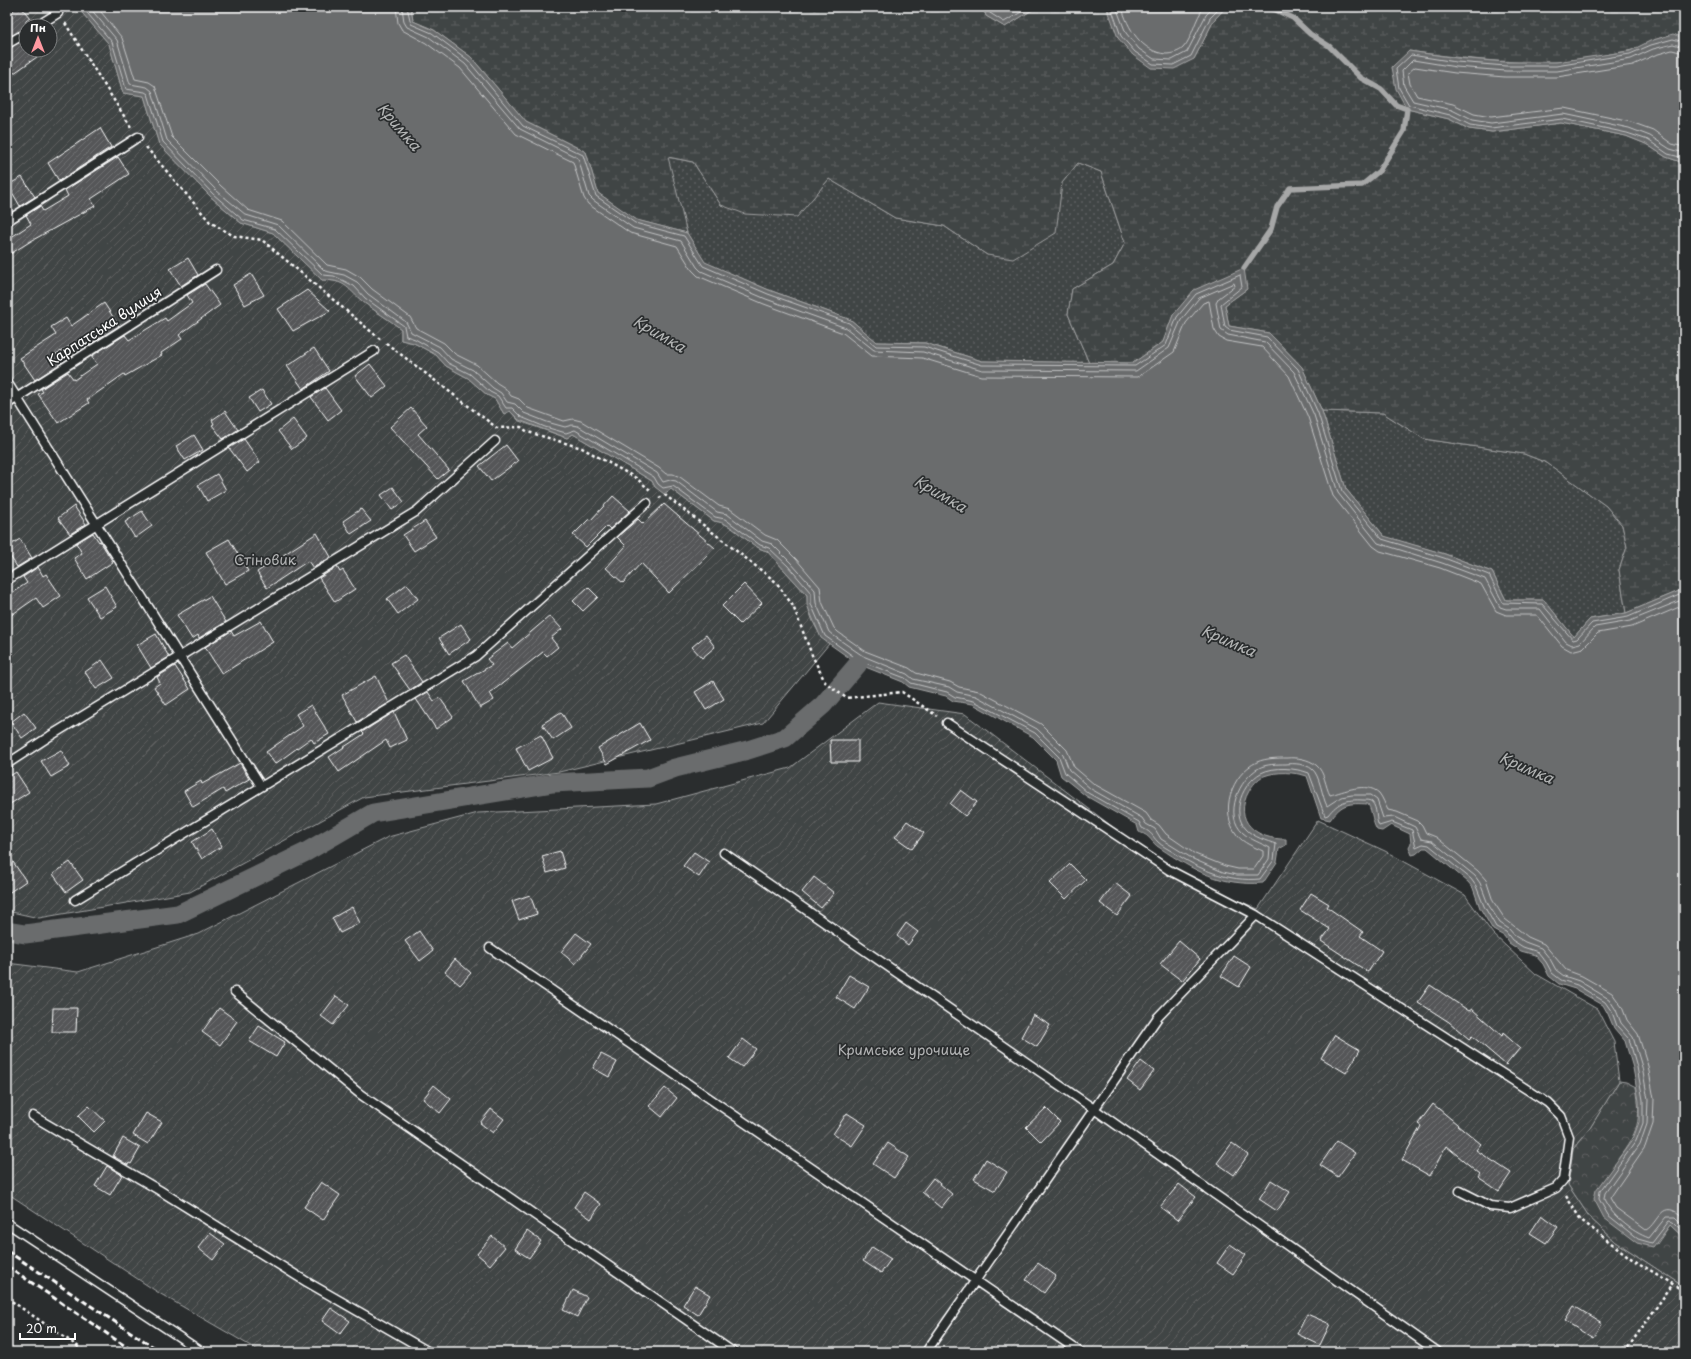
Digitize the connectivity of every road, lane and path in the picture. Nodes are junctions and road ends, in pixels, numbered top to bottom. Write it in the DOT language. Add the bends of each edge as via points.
graph roads {
  1 [pos="58,13"];
  2 [pos="50,18"];
  3 [pos="18,38"];
  4 [pos="7,44"];
  5 [pos="138,137"];
  6 [pos="7,221"];
  7 [pos="216,270"];
  8 [pos="374,351"];
  9 [pos="7,382"];
  10 [pos="17,398"];
  11 [pos="7,404"];
  12 [pos="495,441"];
  13 [pos="660,498"];
  14 [pos="647,503"];
  15 [pos="96,524"];
  16 [pos="7,580"];
  17 [pos="181,656"];
  18 [pos="948,723"];
  19 [pos="7,764"];
  20 [pos="261,786"];
  21 [pos="724,852"];
  22 [pos="75,900"];
  23 [pos="1256,915"];
  24 [pos="490,948"];
  25 [pos="235,992"];
  26 [pos="1094,1109"];
  27 [pos="33,1116"];
  28 [pos="1563,1180"];
  29 [pos="1460,1191"];
  30 [pos="7,1223"];
  31 [pos="975,1280"];
  32 [pos="1672,1285"];
  33 [pos="1684,1291"];
  34 [pos="7,1298"];
  35 [pos="86,1352"];
  36 [pos="202,1352"];
  37 [pos="429,1352"];
  38 [pos="733,1352"];
  39 [pos="926,1352"];
  40 [pos="1080,1352"];
  41 [pos="1438,1352"];
  42 [pos="1619,1352"];
  1 -- 2 [label="lane"];
  1 -- 5 [label="path"];
  3 -- 4 [label="lane"];
  5 -- 6 [label="lane"];
  5 -- 13 [label="path" via="210,222 234,236 262,240 386,344 497,428 521,427 528,432 582,448 636,478"];
  7 -- 10 [label="lane, Карпатська вулиця"];
  8 -- 15 [label="lane"];
  9 -- 10 [label="lane"];
  10 -- 11 [label="lane, Карпатська вулиця"];
  10 -- 15 [label="lane"];
  12 -- 17 [label="lane" via="417,511"];
  13 -- 14 [label="path"];
  13 -- 18 [label="path" via="665,495 776,582 793,606 825,682 846,698 902,692"];
  14 -- 20 [label="lane" via="476,656"];
  15 -- 16 [label="lane"];
  15 -- 17 [label="lane"];
  17 -- 19 [label="lane"];
  17 -- 20 [label="lane"];
  18 -- 23 [label="lane" via="1169,870"];
  20 -- 22 [label="lane"];
  21 -- 26 [label="lane"];
  23 -- 26 [label="lane" via="1158,1017"];
  23 -- 28 [label="lane" via="1548,1102 1560,1116 1569,1137"];
  24 -- 31 [label="lane"];
  25 -- 38 [label="lane" via="360,1094"];
  26 -- 31 [label="lane"];
  26 -- 41 [label="lane"];
  27 -- 37 [label="lane" via="307,1282"];
  28 -- 29 [label="lane" via="1556,1188 1510,1208 1490,1206"];
  28 -- 32 [label="path" via="1563,1191 1581,1220 1632,1259"];
  30 -- 36 [label="lane"];
  31 -- 39 [label="lane"];
  31 -- 40 [label="lane"];
  32 -- 33 [label="path"];
  32 -- 42 [label="path" via="1627,1349 1621,1348"];
  34 -- 35 [label="path"];
}
